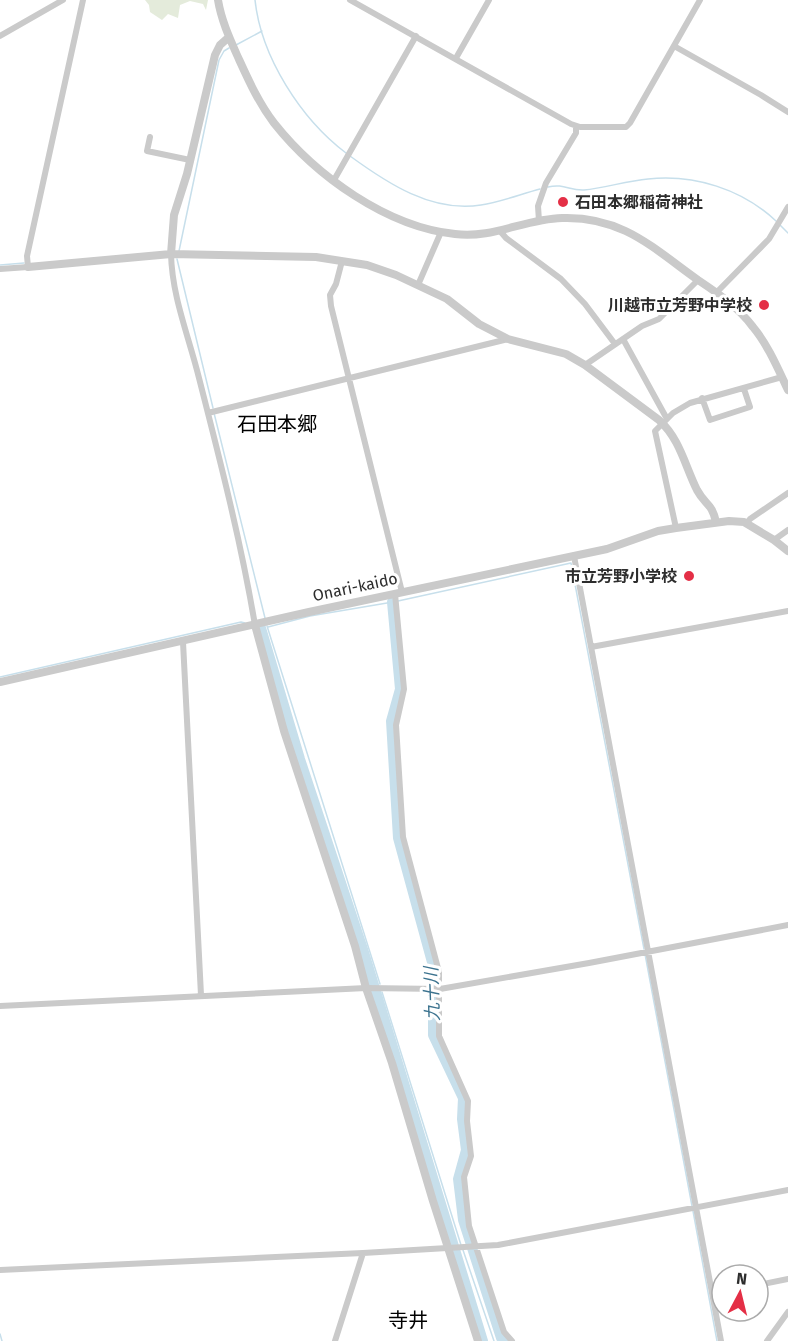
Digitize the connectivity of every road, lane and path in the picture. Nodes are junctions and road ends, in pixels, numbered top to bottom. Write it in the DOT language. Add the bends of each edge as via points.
graph roads {
  1 [pos="63,0"];
  2 [pos="83,0"];
  3 [pos="218,0"];
  4 [pos="350,0"];
  5 [pos="489,0"];
  6 [pos="700,0"];
  7 [pos="0,36"];
  8 [pos="416,36"];
  9 [pos="229,38"];
  10 [pos="674,46"];
  11 [pos="456,58"];
  12 [pos="788,112"];
  13 [pos="576,126"];
  14 [pos="150,137"];
  15 [pos="190,160"];
  16 [pos="334,180"];
  17 [pos="788,207"];
  18 [pos="539,221"];
  19 [pos="500,231"];
  20 [pos="441,232"];
  21 [pos="171,254"];
  22 [pos="342,261"];
  23 [pos="28,267"];
  24 [pos="0,269"];
  25 [pos="698,280"];
  26 [pos="418,285"];
  27 [pos="717,292"];
  28 [pos="508,339"];
  29 [pos="623,339"];
  30 [pos="615,344"];
  31 [pos="585,365"];
  32 [pos="782,377"];
  33 [pos="349,379"];
  34 [pos="744,389"];
  35 [pos="788,390"];
  36 [pos="702,398"];
  37 [pos="208,413"];
  38 [pos="665,422"];
  39 [pos="788,493"];
  40 [pos="716,522"];
  41 [pos="747,523"];
  42 [pos="676,528"];
  43 [pos="788,530"];
  44 [pos="774,540"];
  45 [pos="788,551"];
  46 [pos="574,556"];
  47 [pos="399,593"];
  48 [pos="788,611"];
  49 [pos="255,625"];
  50 [pos="183,642"];
  51 [pos="591,647"];
  52 [pos="0,682"];
  53 [pos="788,925"];
  54 [pos="648,952"];
  55 [pos="366,988"];
  56 [pos="440,989"];
  57 [pos="201,995"];
  58 [pos="0,1006"];
  59 [pos="788,1190"];
  60 [pos="697,1207"];
  61 [pos="476,1246"];
  62 [pos="449,1249"];
  63 [pos="363,1253"];
  64 [pos="0,1270"];
  65 [pos="788,1279"];
  66 [pos="710,1282"];
  67 [pos="770,1283"];
  68 [pos="788,1312"];
  69 [pos="718,1323"];
  70 [pos="335,1341"];
  71 [pos="478,1341"];
  72 [pos="512,1341"];
  73 [pos="721,1341"];
  74 [pos="767,1341"];
  1 -- 7 [label="street"];
  2 -- 23 [label="street" via="27,256"];
  3 -- 9 [label="street"];
  4 -- 8 [label="street"];
  5 -- 11 [label="street"];
  6 -- 10 [label="street"];
  8 -- 11 [label="street"];
  8 -- 16 [label="street"];
  9 -- 15 [label="street" via="215,55"];
  9 -- 16 [label="street" via="251,87 274,123"];
  10 -- 12 [label="street"];
  10 -- 13 [label="street" via="626,127"];
  11 -- 13 [label="street"];
  13 -- 18 [label="street" via="576,133 537,206"];
  14 -- 15 [label="street" via="147,151"];
  15 -- 21 [label="street" via="174,215"];
  16 -- 20 [label="street" via="378,211"];
  17 -- 27 [label="street" via="769,239"];
  18 -- 19 [label="street"];
  18 -- 25 [label="street" via="570,218 617,226 639,236"];
  19 -- 20 [label="street" via="468,236"];
  19 -- 30 [label="street" via="561,279 585,303"];
  20 -- 26 [label="street"];
  21 -- 22 [label="street"];
  21 -- 23 [label="street"];
  21 -- 37 [label="street" via="173,288"];
  22 -- 26 [label="street" via="379,269"];
  22 -- 33 [label="street" via="330,295"];
  23 -- 24 [label="street"];
  25 -- 27 [label="street"];
  25 -- 29 [label="street" via="659,319"];
  26 -- 28 [label="street"];
  27 -- 32 [label="street" via="754,327"];
  28 -- 31 [label="street" via="566,354"];
  28 -- 33 [label="street"];
  29 -- 30 [label="street"];
  29 -- 38 [label="street"];
  30 -- 31 [label="street"];
  31 -- 38 [label="street"];
  32 -- 34 [label="street"];
  32 -- 35 [label="street"];
  33 -- 37 [label="street"];
  33 -- 47 [label="street"];
  34 -- 36 [label="street"];
  34 -- 36 [label="street" via="750,407 710,420"];
  36 -- 38 [label="street" via="673,413"];
  37 -- 49 [label="street"];
  38 -- 40 [label="street" via="698,491 712,507"];
  38 -- 42 [label="street" via="655,430 655,435"];
  39 -- 41 [label="street"];
  40 -- 41 [label="street, Onari-kaido"];
  40 -- 42 [label="street, Onari-kaido"];
  41 -- 44 [label="street"];
  42 -- 46 [label="street, Onari-kaido"];
  43 -- 44 [label="street"];
  44 -- 45 [label="street"];
  46 -- 47 [label="street, Onari-kaido"];
  46 -- 51 [label="street"];
  47 -- 49 [label="street, Onari-kaido"];
  47 -- 56 [label="street" via="404,689 396,725 403,837 439,972"];
  48 -- 51 [label="street"];
  49 -- 50 [label="street, Onari-kaido"];
  49 -- 55 [label="street" via="284,731"];
  50 -- 52 [label="street, Onari-kaido"];
  50 -- 57 [label="street"];
  51 -- 54 [label="street"];
  53 -- 54 [label="street"];
  54 -- 56 [label="street"];
  54 -- 60 [label="street"];
  55 -- 56 [label="street"];
  55 -- 57 [label="street"];
  55 -- 62 [label="street"];
  56 -- 61 [label="street" via="439,1036 468,1101 471,1156 464,1177 469,1226"];
  57 -- 58 [label="street"];
  59 -- 60 [label="street"];
  60 -- 61 [label="street"];
  60 -- 66 [label="street"];
  61 -- 62 [label="street"];
  61 -- 72 [label="street" via="504,1332"];
  62 -- 63 [label="street"];
  62 -- 71 [label="street"];
  63 -- 64 [label="street"];
  63 -- 70 [label="street"];
  65 -- 67 [label="street"];
  68 -- 74 [label="street"];
  69 -- 73 [label="street"];
}
